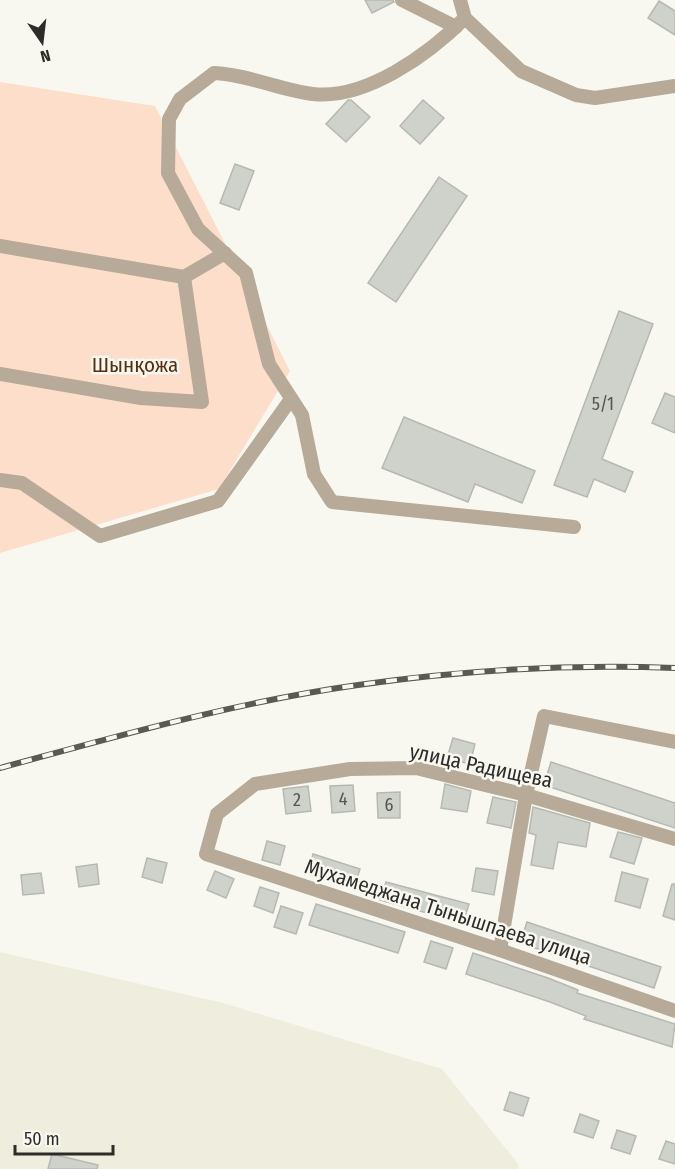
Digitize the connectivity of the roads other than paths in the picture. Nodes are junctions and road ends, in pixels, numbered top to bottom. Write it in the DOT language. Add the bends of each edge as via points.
graph roads {
  1 [pos="402,0"];
  2 [pos="460,0"];
  3 [pos="460,23"];
  4 [pos="675,86"];
  5 [pos="0,246"];
  6 [pos="225,253"];
  7 [pos="184,277"];
  8 [pos="0,374"];
  9 [pos="291,399"];
  10 [pos="0,480"];
  11 [pos="574,527"];
  12 [pos="675,742"];
  13 [pos="526,795"];
  14 [pos="675,839"];
  15 [pos="206,854"];
  16 [pos="500,950"];
  17 [pos="675,1011"];
  1 -- 3 [label="street"];
  2 -- 3 [label="street"];
  3 -- 4 [label="street" via="521,71 576,95 595,98"];
  3 -- 6 [label="street" via="410,66 349,91 314,94 259,79 214,73 180,99 169,119 168,173 198,229"];
  5 -- 7 [label="street"];
  6 -- 7 [label="street"];
  6 -- 9 [label="street" via="246,273 269,364"];
  7 -- 8 [label="street" via="202,402 141,398"];
  9 -- 10 [label="street" via="218,501 100,536 22,483"];
  9 -- 11 [label="street" via="302,415 314,474 332,502"];
  12 -- 13 [label="street" via="544,716"];
  13 -- 14 [label="street, улица Радищева"];
  13 -- 15 [label="street, улица Радищева" via="416,768 350,769 255,784 217,814"];
  13 -- 16 [label="street"];
  15 -- 16 [label="street, Мухамеджана Тынышпаева улица"];
  16 -- 17 [label="street, Мухамеджана Тынышпаева улица"];
}
